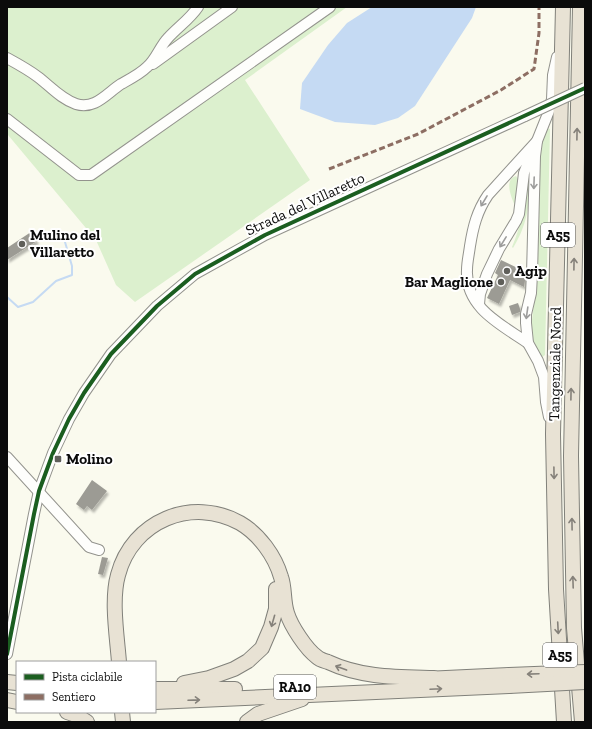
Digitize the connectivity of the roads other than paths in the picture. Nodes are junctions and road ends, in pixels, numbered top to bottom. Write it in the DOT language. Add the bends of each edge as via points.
graph roads {
  1 [pos="198,7"];
  2 [pos="232,7"];
  3 [pos="330,7"];
  4 [pos="563,7"];
  5 [pos="580,7"];
  6 [pos="562,36"];
  7 [pos="7,58"];
  8 [pos="148,67"];
  9 [pos="585,88"];
  10 [pos="7,119"];
  11 [pos="537,141"];
  12 [pos="478,304"];
  13 [pos="528,343"];
  14 [pos="553,434"];
  15 [pos="7,457"];
  16 [pos="39,491"];
  17 [pos="262,543"];
  18 [pos="99,550"];
  19 [pos="8,636"];
  20 [pos="7,654"];
  21 [pos="119,661"];
  22 [pos="585,672"];
  23 [pos="434,678"];
  24 [pos="509,680"];
  25 [pos="582,686"];
  26 [pos="156,688"];
  27 [pos="156,688"];
  28 [pos="311,695"];
  29 [pos="156,702"];
  30 [pos="585,710"];
  31 [pos="70,713"];
  32 [pos="87,722"];
  33 [pos="247,722"];
  34 [pos="564,722"];
  35 [pos="582,722"];
  1 -- 8 [label="street" via="164,43"];
  2 -- 8 [label="street"];
  3 -- 10 [label="street" via="90,175 79,175"];
  4 -- 6 [label="highway, Tangenziale Nord / A55"];
  25 -- 5 [label="highway, Tangenziale Nord / A55, one-way" via="573,592 571,456"];
  6 -- 11 [label="street" via="553,75 552,99"];
  6 -- 14 [label="highway, Tangenziale Nord / A55"];
  7 -- 8 [label="street" via="38,77 67,100 86,105 103,99"];
  9 -- 16 [label="street, Strada del Villaretto, bridge" via="265,235 195,274 157,306 111,354 69,419"];
  11 -- 12 [label="street, one-way" via="524,173 519,214 487,274"];
  11 -- 12 [label="street, one-way" via="488,195 477,215 466,270 469,289"];
  11 -- 13 [label="street, one-way" via="531,293 526,314"];
  12 -- 13 [label="street" via="491,318"];
  13 -- 14 [label="street" via="544,377"];
  14 -- 34 [label="highway, Tangenziale Nord / A55, one-way" via="556,589"];
  15 -- 16 [label="street"];
  16 -- 18 [label="street" via="89,547"];
  16 -- 19 [label="street, Strada del Villaretto"];
  17 -- 21 [label="highway" via="241,523 206,512 174,515 161,520 140,536 126,555 117,580"];
  23 -- 17 [label="highway, one-way" via="362,674 340,668 317,657 297,635 287,613 282,577"];
  17 -- 26 [label="highway, one-way" via="276,585 276,609 262,648 234,669 209,678"];
  19 -- 20 [label="street, Strada del Villaretto"];
  22 -- 24 [label="highway, RA10, one-way, bridge"];
  23 -- 24 [label="highway, RA10"];
  23 -- 27 [label="highway, RA10" via="311,687"];
  24 -- 25 [label="highway, RA10, bridge"];
  28 -- 24 [label="highway, RA10, one-way"];
  25 -- 30 [label="highway"];
  25 -- 35 [label="highway, Tangenziale Nord / A55"];
  29 -- 28 [label="highway, RA10, one-way"];
  28 -- 33 [label="highway" via="258,714"];
  31 -- 32 [label="highway"];
}
